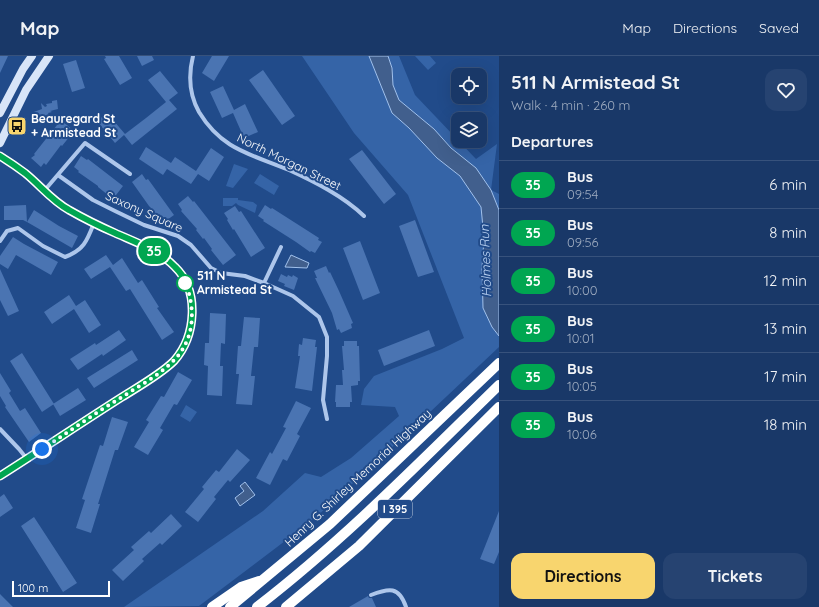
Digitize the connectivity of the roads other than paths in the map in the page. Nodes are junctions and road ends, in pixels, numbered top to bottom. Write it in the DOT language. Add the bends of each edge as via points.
graph roads {
  1 [pos="32,56"];
  2 [pos="49,56"];
  3 [pos="193,56"];
  4 [pos="0,113"];
  5 [pos="0,143"];
  6 [pos="0,156"];
  7 [pos="130,174"];
  8 [pos="58,175"];
  9 [pos="44,191"];
  10 [pos="364,216"];
  11 [pos="94,223"];
  12 [pos="0,241"];
  13 [pos="281,247"];
  14 [pos="264,283"];
  15 [pos="499,363"];
  16 [pos="499,385"];
  17 [pos="499,407"];
  18 [pos="328,419"];
  19 [pos="0,429"];
  20 [pos="26,459"];
  21 [pos="0,476"];
  22 [pos="266,578"];
  23 [pos="371,595"];
  24 [pos="212,607"];
  25 [pos="230,607"];
  26 [pos="257,607"];
  27 [pos="286,607"];
  28 [pos="406,607"];
  1 -- 4 [label="main road"];
  2 -- 5 [label="main road" via="26,90"];
  3 -- 10 [label="street, North Morgan Street" via="190,80 192,95 204,120 215,133 248,154 289,170 324,188"];
  6 -- 9 [label="street" via="25,173"];
  7 -- 8 [label="street" via="85,143"];
  8 -- 9 [label="street"];
  8 -- 14 [label="street, Saxony Square" via="93,200 144,225 178,236 191,245 211,268 221,273 245,276"];
  9 -- 11 [label="street" via="67,209"];
  11 -- 12 [label="street" via="86,243 74,254 65,257 43,246 18,228 7,231"];
  11 -- 20 [label="street" via="158,253 176,267 186,284 192,303 188,336 183,349 163,369"];
  13 -- 14 [label="street"];
  14 -- 18 [label="street, Saxony Square" via="293,296 319,317 327,337 328,356 323,400"];
  15 -- 22 [label="highway, Henry G. Shirley Memorial Highway / I 395" via="330,524"];
  16 -- 26 [label="highway" via="362,519"];
  17 -- 27 [label="highway, I 395" via="359,546"];
  19 -- 20 [label="street"];
  20 -- 21 [label="street"];
  22 -- 24 [label="highway" via="240,587"];
  22 -- 25 [label="highway, Henry G. Shirley Memorial Highway / I 395"];
  23 -- 28 [label="street" via="385,589 395,590"];
}
